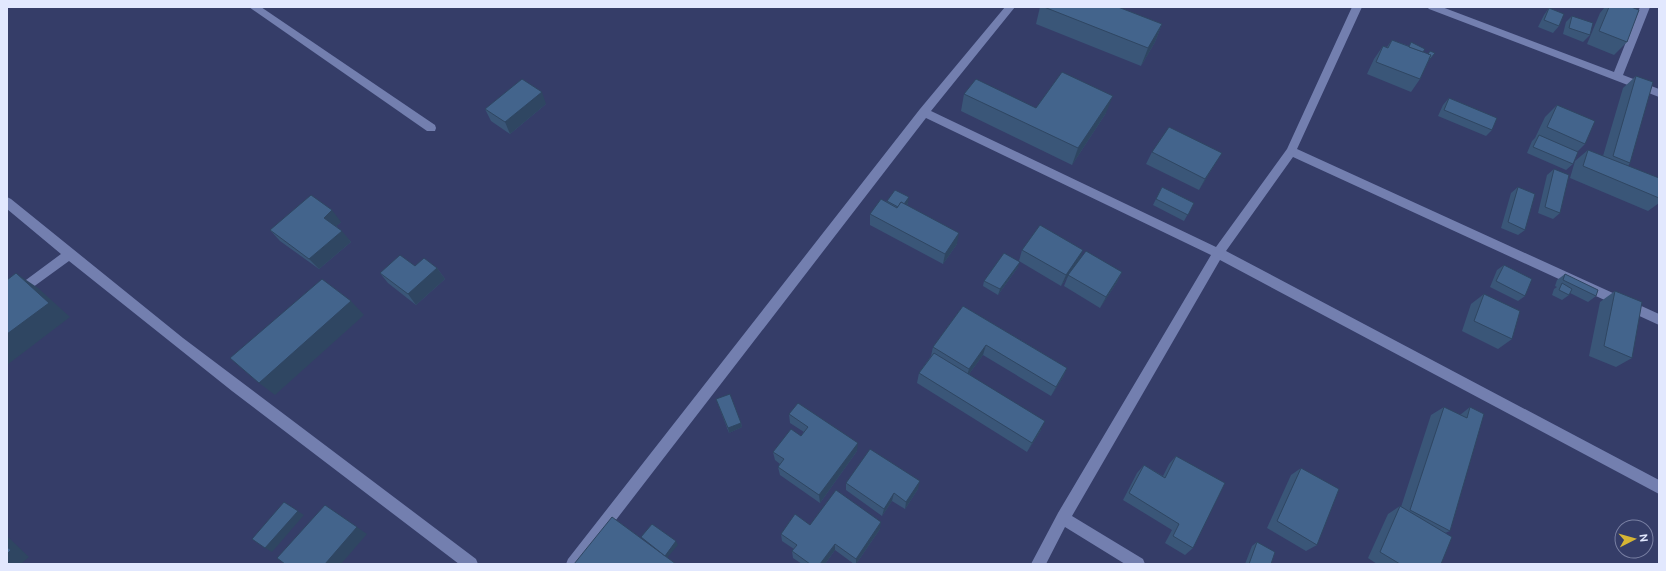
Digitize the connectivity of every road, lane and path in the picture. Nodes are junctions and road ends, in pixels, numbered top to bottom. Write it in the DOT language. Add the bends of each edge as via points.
graph roads {
  1 [pos="254,7"];
  2 [pos="1010,7"];
  3 [pos="1357,7"];
  4 [pos="1432,7"];
  5 [pos="1645,7"];
  6 [pos="1617,77"];
  7 [pos="1659,93"];
  8 [pos="924,112"];
  9 [pos="431,128"];
  10 [pos="1291,151"];
  11 [pos="7,202"];
  12 [pos="1218,253"];
  13 [pos="69,255"];
  14 [pos="7,301"];
  15 [pos="1659,320"];
  16 [pos="1659,487"];
  17 [pos="1063,518"];
  18 [pos="471,564"];
  19 [pos="573,564"];
  20 [pos="1038,564"];
  21 [pos="1138,564"];
  1 -- 9 [label="street"];
  2 -- 8 [label="street"];
  3 -- 10 [label="street"];
  4 -- 6 [label="street"];
  5 -- 6 [label="street"];
  6 -- 7 [label="street"];
  8 -- 12 [label="street"];
  8 -- 19 [label="street"];
  10 -- 12 [label="street"];
  10 -- 15 [label="street"];
  11 -- 13 [label="street"];
  12 -- 16 [label="street"];
  12 -- 17 [label="street"];
  13 -- 14 [label="street"];
  13 -- 18 [label="street" via="238,388"];
  17 -- 20 [label="street"];
  17 -- 21 [label="street"];
}
